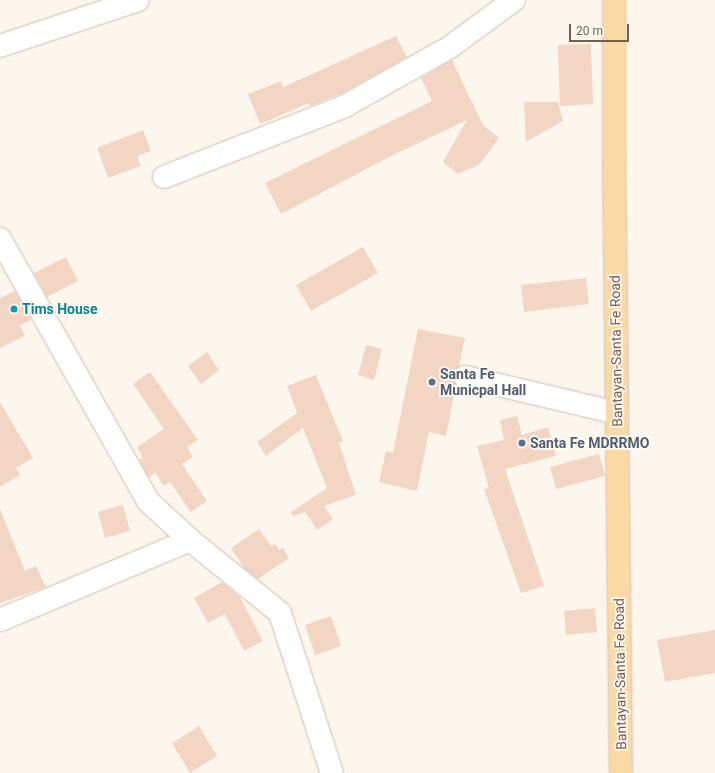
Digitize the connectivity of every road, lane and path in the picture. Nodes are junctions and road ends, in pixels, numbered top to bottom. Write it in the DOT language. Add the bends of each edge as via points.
graph roads {
  1 [pos="138,0"];
  2 [pos="514,0"];
  3 [pos="614,0"];
  4 [pos="0,46"];
  5 [pos="164,177"];
  6 [pos="0,239"];
  7 [pos="465,377"];
  8 [pos="617,413"];
  9 [pos="190,540"];
  10 [pos="0,620"];
  11 [pos="332,773"];
  12 [pos="621,773"];
  1 -- 4 [label="street"];
  2 -- 5 [label="street" via="450,47 345,106"];
  3 -- 8 [label="main road, Bantayan-Santa Fe Road"];
  6 -- 9 [label="street" via="148,501"];
  7 -- 8 [label="street"];
  8 -- 12 [label="main road, Bantayan-Santa Fe Road"];
  9 -- 10 [label="street"];
  9 -- 11 [label="street" via="280,613"];
}
